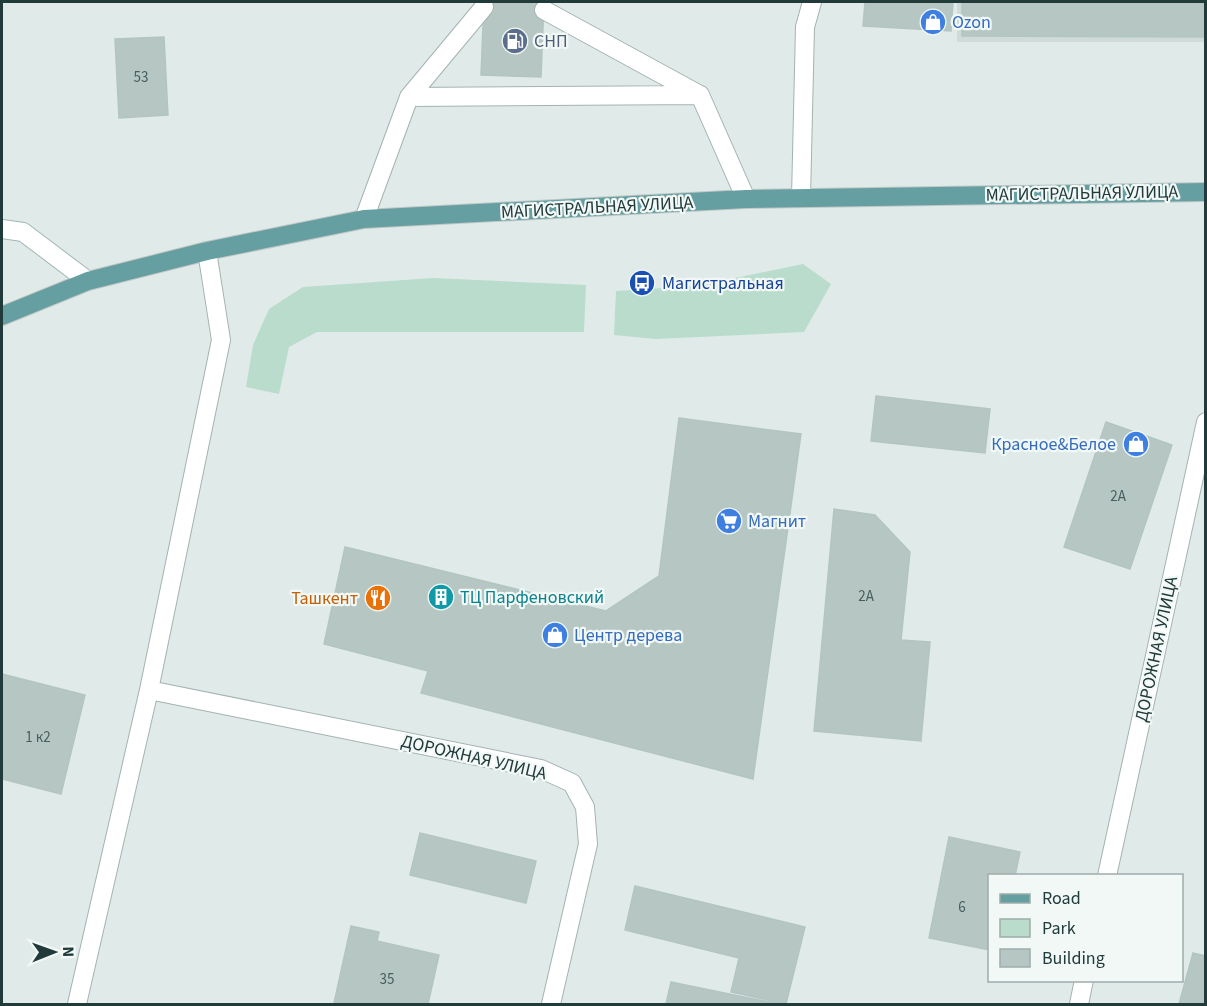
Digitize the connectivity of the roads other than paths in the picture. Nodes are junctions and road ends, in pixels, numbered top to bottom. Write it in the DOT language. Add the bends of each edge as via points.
graph roads {
  1 [pos="812,2"];
  2 [pos="484,7"];
  3 [pos="544,10"];
  4 [pos="700,95"];
  5 [pos="409,98"];
  6 [pos="1206,192"];
  7 [pos="801,198"];
  8 [pos="746,199"];
  9 [pos="364,219"];
  10 [pos="2,229"];
  11 [pos="207,251"];
  12 [pos="88,281"];
  13 [pos="2,316"];
  14 [pos="1206,422"];
  15 [pos="149,690"];
  16 [pos="1107,874"];
  17 [pos="1084,982"];
  18 [pos="76,1005"];
  19 [pos="551,1005"];
  20 [pos="1079,1005"];
  1 -- 7 [label="street" via="804,27"];
  2 -- 5 [label="street"];
  3 -- 4 [label="street"];
  4 -- 5 [label="street"];
  4 -- 8 [label="street"];
  5 -- 9 [label="street"];
  6 -- 7 [label="main road, МАГИСТРАЛЬНАЯ УЛИЦА"];
  7 -- 8 [label="main road, МАГИСТРАЛЬНАЯ УЛИЦА"];
  8 -- 9 [label="main road, МАГИСТРАЛЬНАЯ УЛИЦА"];
  9 -- 11 [label="main road, МАГИСТРАЛЬНАЯ УЛИЦА"];
  10 -- 12 [label="street" via="23,232"];
  11 -- 12 [label="main road, МАГИСТРАЛЬНАЯ УЛИЦА"];
  11 -- 15 [label="street" via="221,340"];
  12 -- 13 [label="main road, МАГИСТРАЛЬНАЯ УЛИЦА"];
  14 -- 16 [label="street, ДОРОЖНАЯ УЛИЦА"];
  15 -- 18 [label="street"];
  15 -- 19 [label="street, ДОРОЖНАЯ УЛИЦА" via="541,769 572,783 585,807 588,844"];
  17 -- 20 [label="street"];
}
